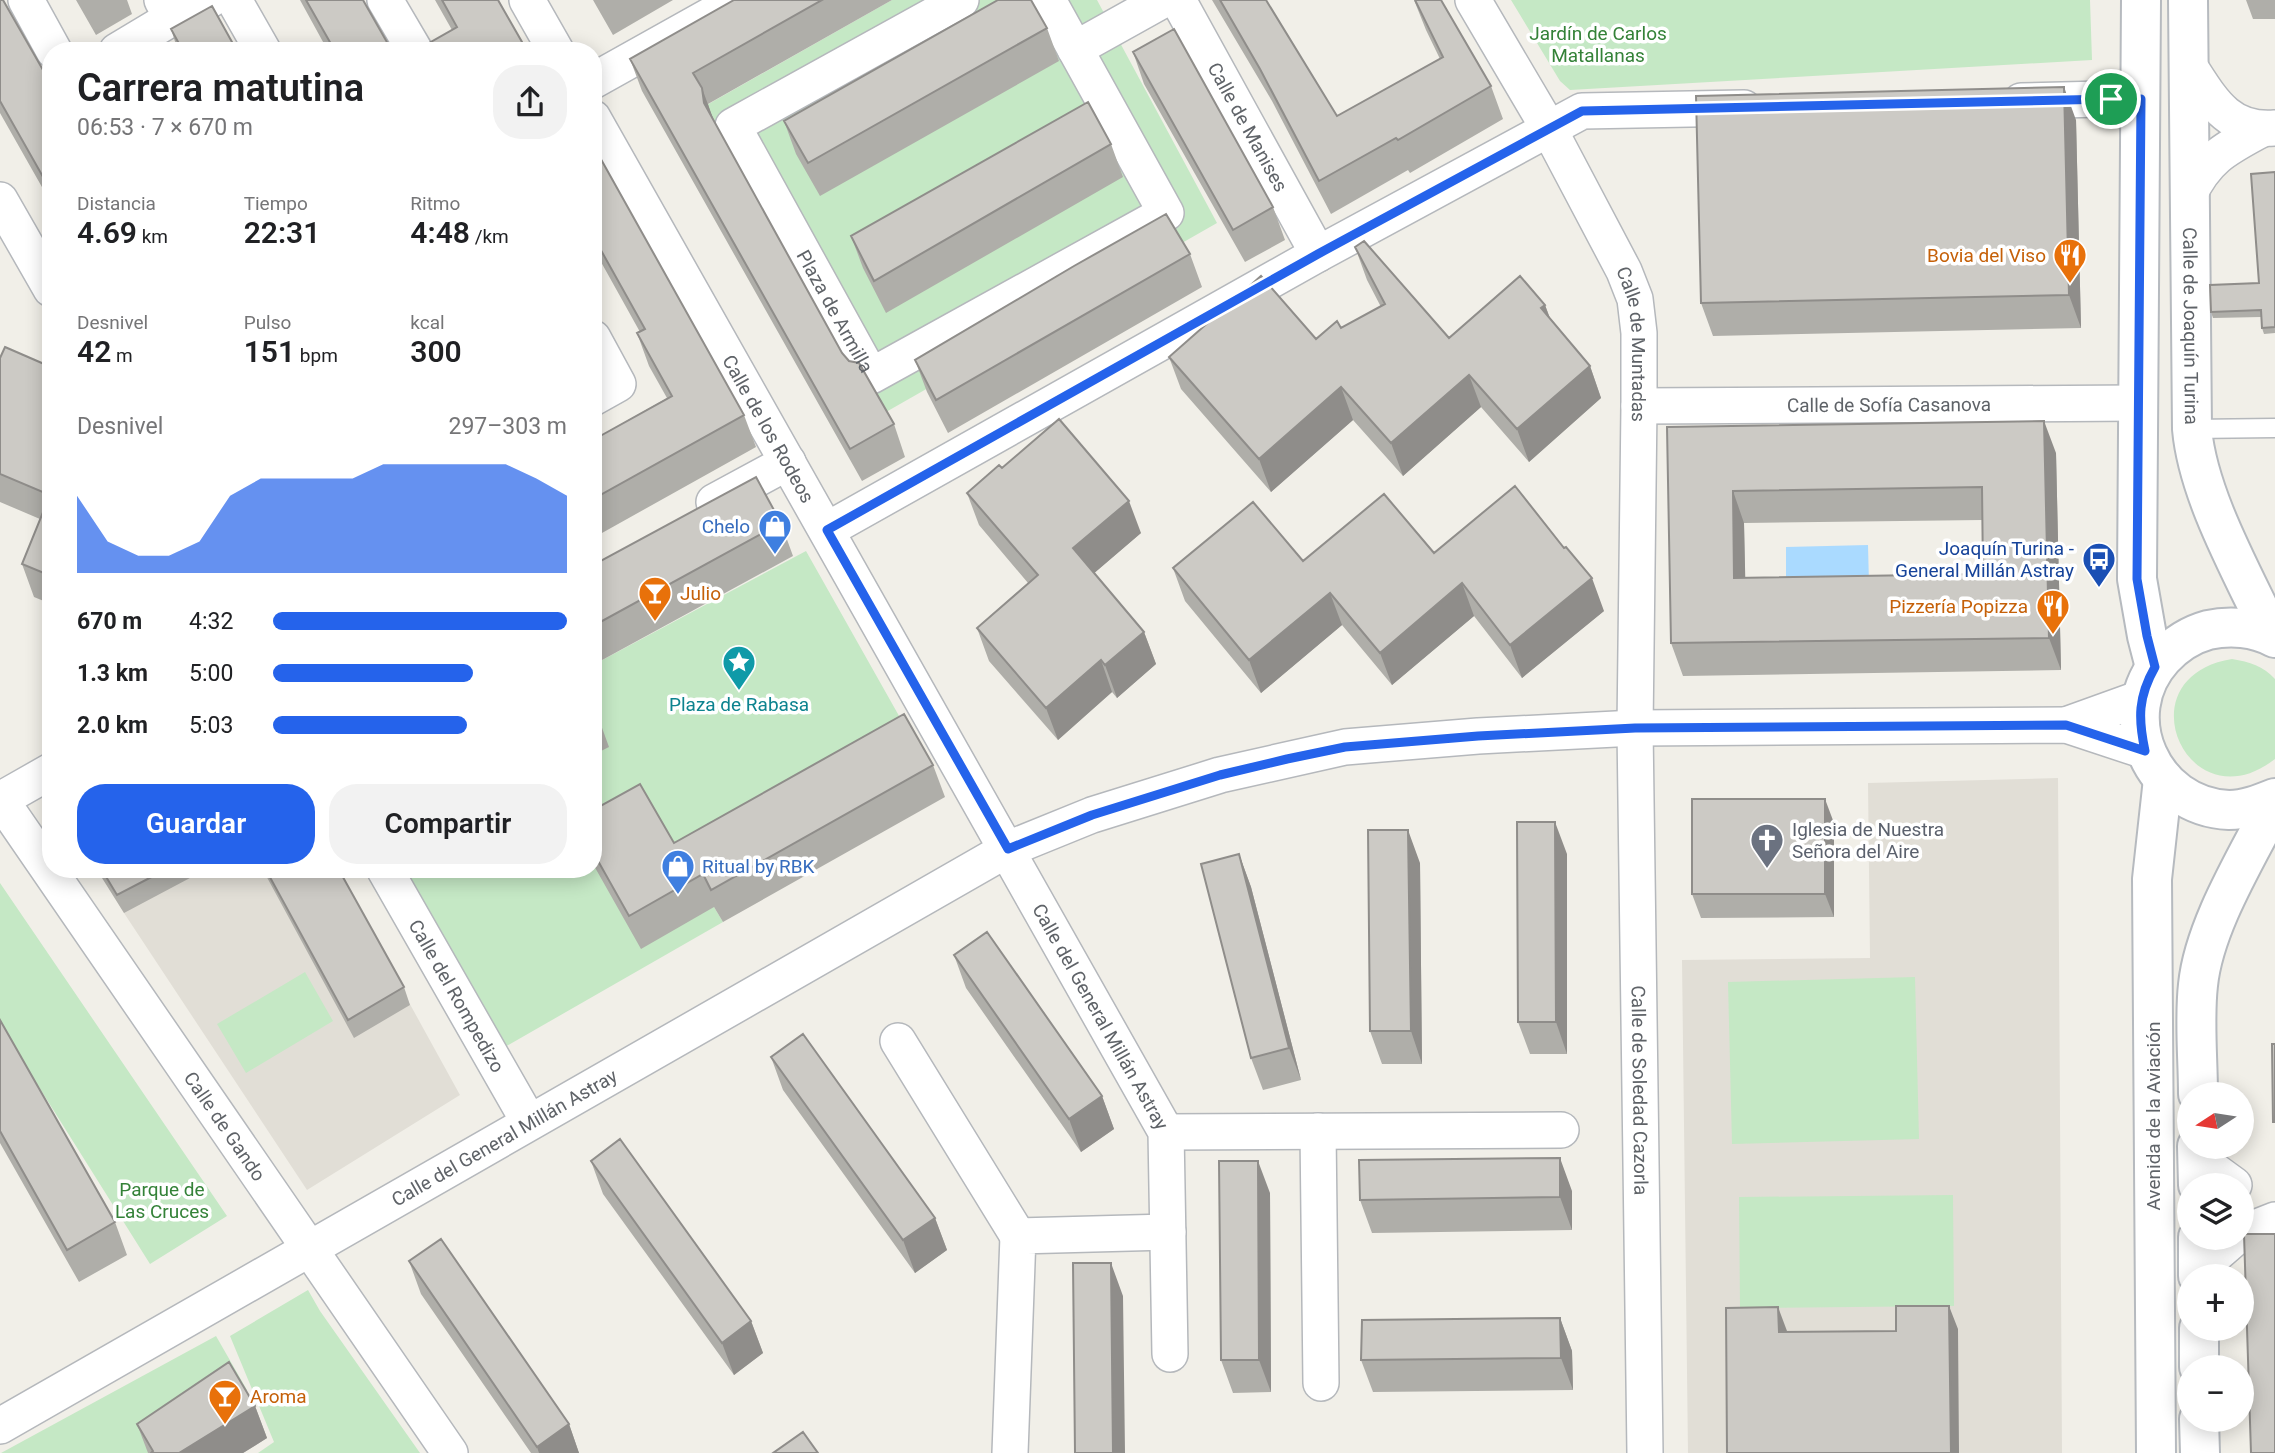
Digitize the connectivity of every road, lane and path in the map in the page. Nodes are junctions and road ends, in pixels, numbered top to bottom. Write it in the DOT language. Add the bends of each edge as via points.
graph roads {
  1 [pos="26,0"];
  2 [pos="210,0"];
  3 [pos="234,0"];
  4 [pos="385,0"];
  5 [pos="527,0"];
  6 [pos="738,0"];
  7 [pos="961,0"];
  8 [pos="1048,0"];
  9 [pos="1163,0"];
  10 [pos="1178,0"];
  11 [pos="1473,0"];
  12 [pos="2141,0"];
  13 [pos="2188,0"];
  14 [pos="167,9"];
  15 [pos="49,42"];
  16 [pos="128,42"];
  17 [pos="259,42"];
  18 [pos="410,42"];
  19 [pos="551,42"];
  20 [pos="1075,49"];
  21 [pos="2188,64"];
  22 [pos="602,76"];
  23 [pos="2141,99"];
  24 [pos="1996,102"];
  25 [pos="1775,107"];
  26 [pos="2269,128"];
  27 [pos="1549,129"];
  28 [pos="602,134"];
  29 [pos="2189,195"];
  30 [pos="0,200"];
  31 [pos="1318,254"];
  32 [pos="42,273"];
  33 [pos="602,355"];
  34 [pos="602,393"];
  35 [pos="2138,403"];
  36 [pos="1639,406"];
  37 [pos="2275,428"];
  38 [pos="2192,429"];
  39 [pos="788,462"];
  40 [pos="687,516"];
  41 [pos="827,530"];
  42 [pos="2273,637"];
  43 [pos="2148,682"];
  44 [pos="2066,725"];
  45 [pos="1635,728"];
  46 [pos="2154,765"];
  47 [pos="42,776"];
  48 [pos="0,800"];
  49 [pos="2275,800"];
  50 [pos="1008,849"];
  51 [pos="42,861"];
  52 [pos="54,878"];
  53 [pos="389,878"];
  54 [pos="898,1041"];
  55 [pos="2197,1082"];
  56 [pos="529,1122"];
  57 [pos="1561,1130"];
  58 [pos="1318,1131"];
  59 [pos="1166,1132"];
  60 [pos="2198,1163"];
  61 [pos="2214,1173"];
  62 [pos="2254,1195"];
  63 [pos="2275,1203"];
  64 [pos="2275,1220"];
  65 [pos="2254,1228"];
  66 [pos="1168,1232"];
  67 [pos="1018,1236"];
  68 [pos="308,1248"];
  69 [pos="2215,1250"];
  70 [pos="2198,1261"];
  71 [pos="1170,1354"];
  72 [pos="1321,1382"];
  73 [pos="0,1426"];
  74 [pos="2199,1432"];
  75 [pos="450,1453"];
  76 [pos="1010,1453"];
  77 [pos="1644,1453"];
  78 [pos="2155,1453"];
  79 [pos="2200,1453"];
  1 -- 15 [label="street"];
  2 -- 14 [label="street"];
  3 -- 17 [label="street"];
  4 -- 18 [label="street"];
  5 -- 19 [label="street"];
  6 -- 22 [label="street"];
  7 -- 20 [label="street, Plaza de Armilla" via="733,126 871,376 1166,212"];
  8 -- 20 [label="street, Plaza de Armilla"];
  9 -- 20 [label="street"];
  10 -- 31 [label="street, Calle de Manises"];
  11 -- 27 [label="street, Calle de Muntadas"];
  12 -- 23 [label="main road"];
  13 -- 21 [label="main road, Calle de Joaquín Turina"];
  14 -- 16 [label="street"];
  21 -- 26 [label="street" via="2227,116 2239,124"];
  21 -- 29 [label="main road, Calle de Joaquín Turina"];
  23 -- 24 [label="street"];
  23 -- 35 [label="main road"];
  25 -- 27 [label="street" via="1582,111"];
  26 -- 29 [label="street" via="2232,145 2208,163"];
  27 -- 31 [label="street"];
  27 -- 36 [label="street, Calle de Muntadas" via="1636,299"];
  28 -- 39 [label="street, Calle de los Rodeos"];
  29 -- 38 [label="main road, Calle de Joaquín Turina"];
  30 -- 32 [label="street"];
  31 -- 41 [label="street"];
  33 -- 34 [label="street" via="618,384"];
  35 -- 36 [label="street, Calle de Sofía Casanova"];
  35 -- 43 [label="main road" via="2137,579 2147,636"];
  36 -- 45 [label="street, Calle de Muntadas"];
  37 -- 38 [label="lane"];
  38 -- 42 [label="main road, Calle de Joaquín Turina" via="2204,485"];
  39 -- 40 [label="street"];
  39 -- 41 [label="street, Calle de los Rodeos"];
  41 -- 50 [label="street, Calle de los Rodeos"];
  42 -- 43 [label="main road" via="2247,628 2221,627 2195,634 2173,647"];
  43 -- 44 [label="street, Calle del General Millán Astray"];
  43 -- 46 [label="main road, Avenida de la Aviación" via="2140,725"];
  44 -- 45 [label="street, Calle del General Millán Astray"];
  44 -- 46 [label="street, Calle del General Millán Astray"];
  45 -- 50 [label="street, Calle del General Millán Astray" via="1345,747 1220,775 1092,815"];
  45 -- 77 [label="street, Calle de Soledad Cazorla"];
  46 -- 49 [label="main road" via="2182,796 2205,806 2230,810"];
  46 -- 78 [label="main road, Avenida de la Aviación"];
  47 -- 48 [label="street"];
  48 -- 51 [label="street, Calle de Gando"];
  49 -- 55 [label="main road" via="2205,947 2198,986"];
  50 -- 56 [label="street, Calle del General Millán Astray"];
  50 -- 59 [label="street, Calle del General Millán Astray"];
  52 -- 68 [label="street, Calle de Gando"];
  53 -- 56 [label="street, Calle del Rompedizo"];
  54 -- 67 [label="street"];
  56 -- 68 [label="street, Calle del General Millán Astray"];
  57 -- 58 [label="street"];
  58 -- 59 [label="street"];
  58 -- 72 [label="street"];
  59 -- 66 [label="street, Calle del General Millán Astray"];
  60 -- 61 [label="street"];
  62 -- 63 [label="street"];
  64 -- 65 [label="street"];
  66 -- 67 [label="street"];
  66 -- 71 [label="street, Calle del General Millán Astray"];
  67 -- 76 [label="street"];
  68 -- 73 [label="street, Calle del General Millán Astray"];
  68 -- 75 [label="street, Calle de Gando"];
  69 -- 70 [label="street"];
  74 -- 79 [label="main road"];
}
